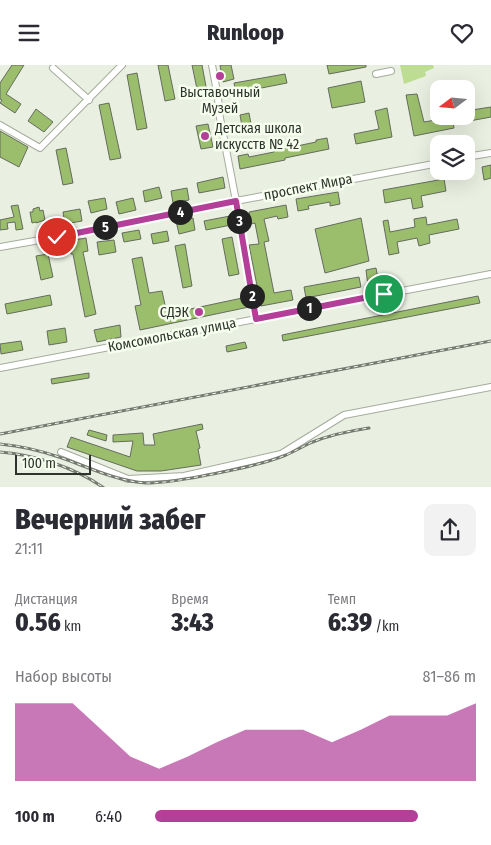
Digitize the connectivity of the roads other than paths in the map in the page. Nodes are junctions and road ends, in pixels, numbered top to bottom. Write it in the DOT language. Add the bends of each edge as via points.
graph roads {
  1 [pos="122,65"];
  2 [pos="212,65"];
  3 [pos="53,68"];
  4 [pos="391,71"];
  5 [pos="376,74"];
  6 [pos="89,100"];
  7 [pos="0,125"];
  8 [pos="491,153"];
  9 [pos="475,156"];
  10 [pos="430,165"];
  11 [pos="236,201"];
  12 [pos="0,247"];
  13 [pos="491,274"];
  14 [pos="256,319"];
  15 [pos="0,368"];
  16 [pos="491,387"];
  17 [pos="60,452"];
  1 -- 6 [label="street"];
  2 -- 11 [label="street"];
  3 -- 6 [label="street"];
  4 -- 5 [label="street"];
  6 -- 7 [label="street" via="40,148"];
  8 -- 9 [label="street"];
  10 -- 11 [label="street, проспект Мира"];
  11 -- 12 [label="street, проспект Мира"];
  11 -- 14 [label="street"];
  13 -- 14 [label="street, Комсомольская улица"];
  14 -- 15 [label="street, Комсомольская улица"];
  16 -- 17 [label="street" via="344,415 281,454 184,476 128,479"];
}
